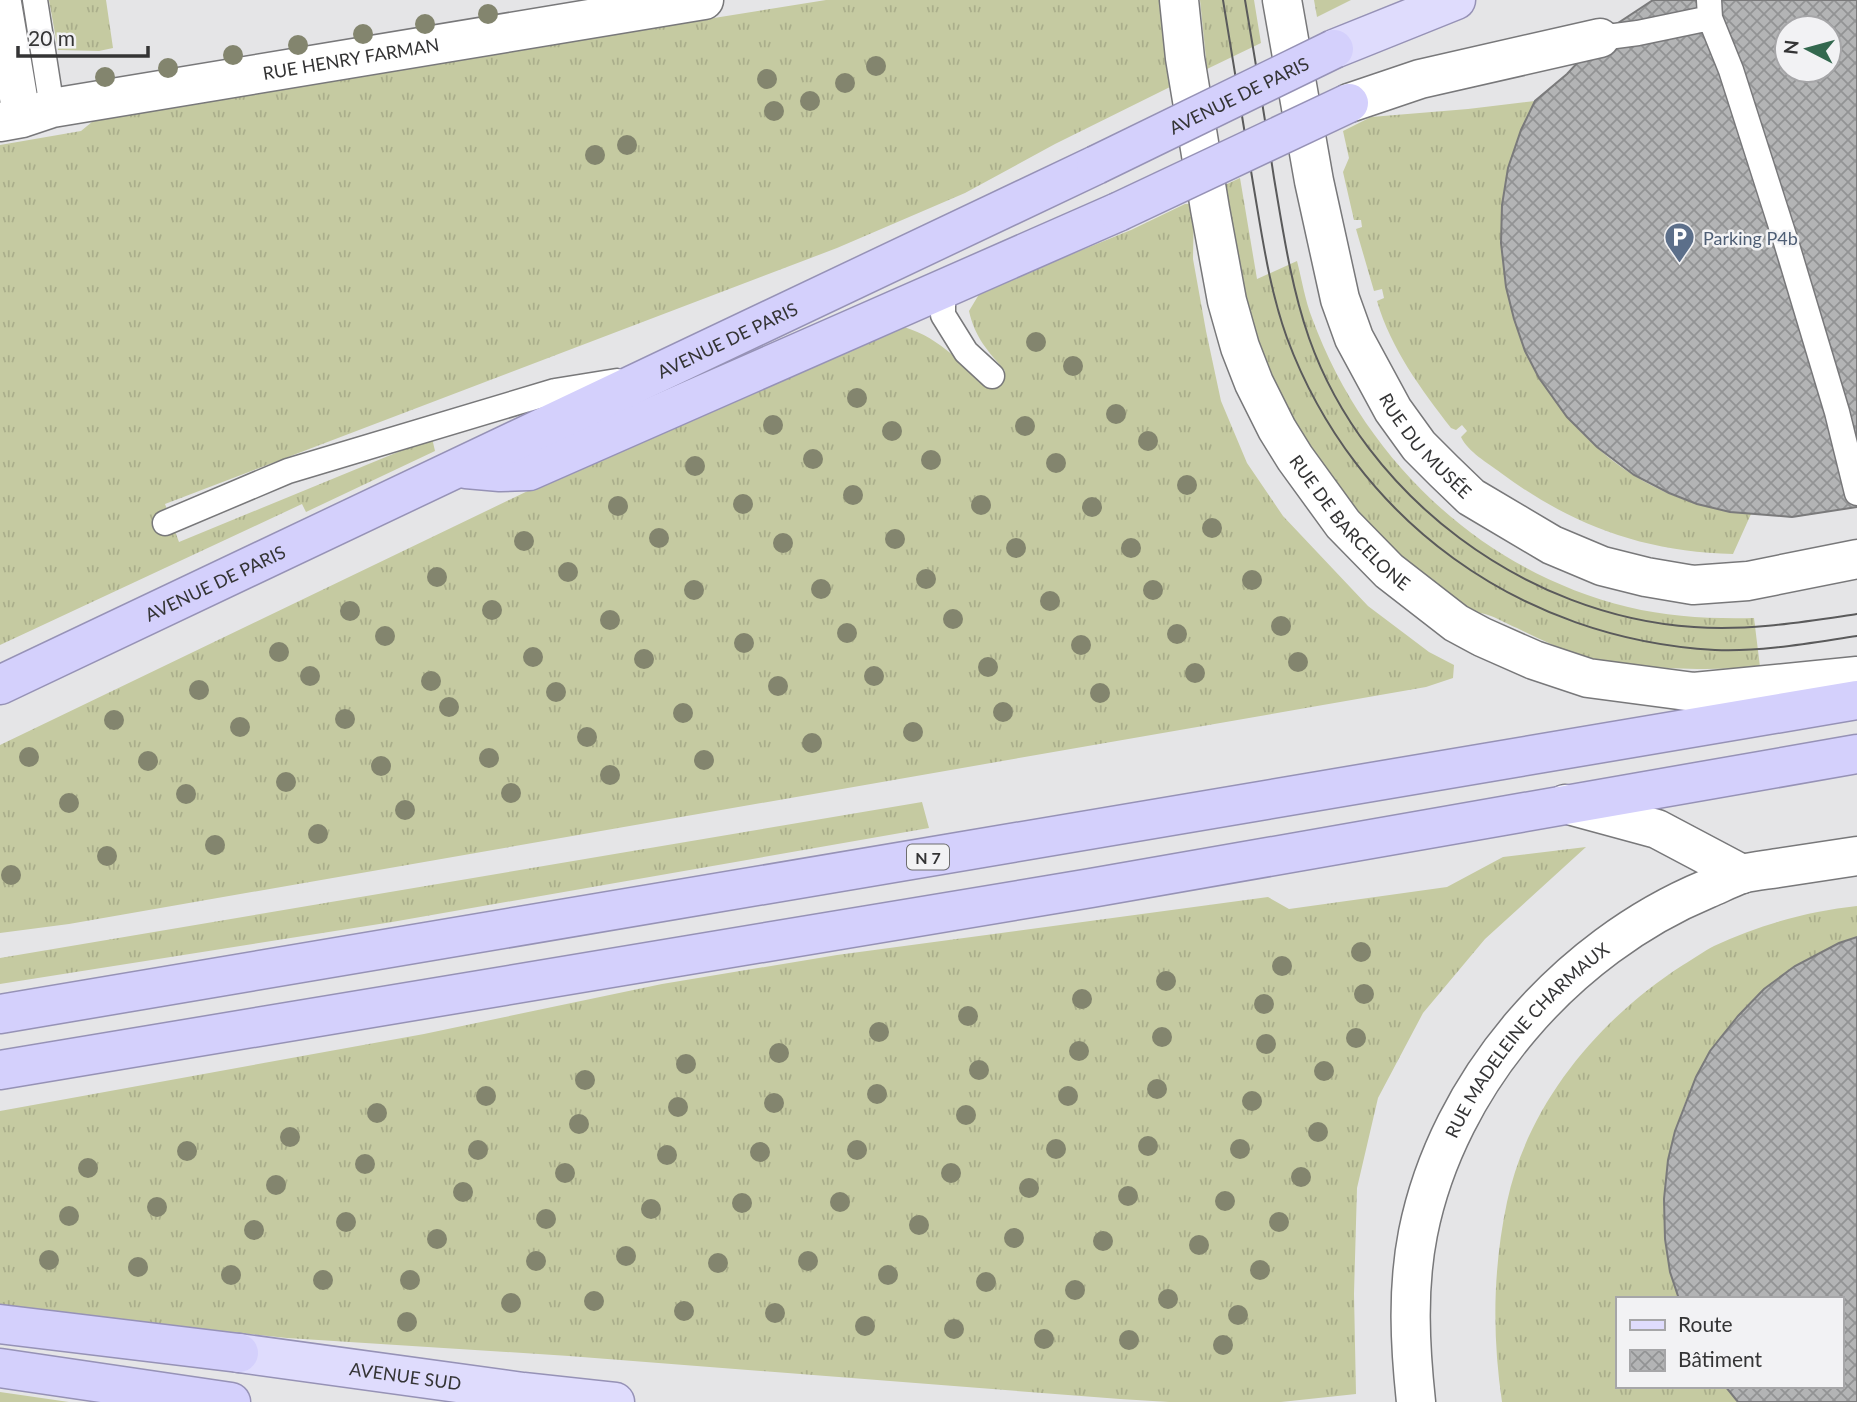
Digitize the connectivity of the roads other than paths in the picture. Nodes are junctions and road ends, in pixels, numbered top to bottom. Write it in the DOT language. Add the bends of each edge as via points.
graph roads {
  1 [pos="2,0"];
  2 [pos="35,0"];
  3 [pos="1178,0"];
  4 [pos="1282,0"];
  5 [pos="1419,0"];
  6 [pos="1456,0"];
  7 [pos="697,1"];
  8 [pos="1709,9"];
  9 [pos="1601,38"];
  10 [pos="1334,49"];
  11 [pos="1349,103"];
  12 [pos="25,116"];
  13 [pos="943,289"];
  14 [pos="656,374"];
  15 [pos="992,376"];
  16 [pos="460,469"];
  17 [pos="1857,494"];
  18 [pos="165,523"];
  19 [pos="1857,559"];
  20 [pos="1857,676"];
  21 [pos="0,685"];
  22 [pos="1857,700"];
  23 [pos="1857,754"];
  24 [pos="1565,804"];
  25 [pos="1857,856"];
  26 [pos="1742,874"];
  27 [pos="0,1014"];
  28 [pos="0,1070"];
  29 [pos="0,1324"];
  30 [pos="239,1353"];
  31 [pos="0,1368"];
  32 [pos="231,1402"];
  33 [pos="615,1402"];
  34 [pos="1416,1402"];
  1 -- 12 [label="street"];
  2 -- 12 [label="lane"];
  3 -- 20 [label="street, RUE DE BARCELONE" via="1210,209 1240,347 1294,458 1343,524 1388,571 1482,637 1588,678 1694,692"];
  4 -- 19 [label="street, RUE DU MUSÉE" via="1339,299 1354,338 1393,410 1444,471 1471,497 1552,545 1602,566 1646,577 1693,585 1748,581"];
  5 -- 10 [label="main road"];
  6 -- 10 [label="main road, AVENUE DE PARIS"];
  7 -- 12 [label="street, RUE HENRY FARMAN"];
  8 -- 9 [label="lane" via="1638,33"];
  8 -- 17 [label="lane" via="1806,307"];
  9 -- 11 [label="street" via="1420,79"];
  10 -- 14 [label="highway, AVENUE DE PARIS, bridge"];
  11 -- 13 [label="highway, bridge"];
  13 -- 15 [label="lane" via="943,315 966,352"];
  13 -- 16 [label="highway" via="529,471"];
  14 -- 16 [label="highway, AVENUE DE PARIS"];
  14 -- 18 [label="lane" via="555,391 288,471"];
  16 -- 21 [label="highway, AVENUE DE PARIS"];
  22 -- 27 [label="highway, N 7"];
  23 -- 24 [label="highway"];
  24 -- 26 [label="street" via="1657,828"];
  24 -- 28 [label="highway"];
  25 -- 26 [label="street, RUE MADELEINE CHARMAUX"];
  26 -- 34 [label="street, RUE MADELEINE CHARMAUX" via="1681,900 1601,951 1531,1015 1497,1056 1469,1101 1431,1185 1418,1233 1410,1349"];
  29 -- 30 [label="highway"];
  30 -- 33 [label="main road, AVENUE SUD"];
  31 -- 32 [label="highway"];
}
